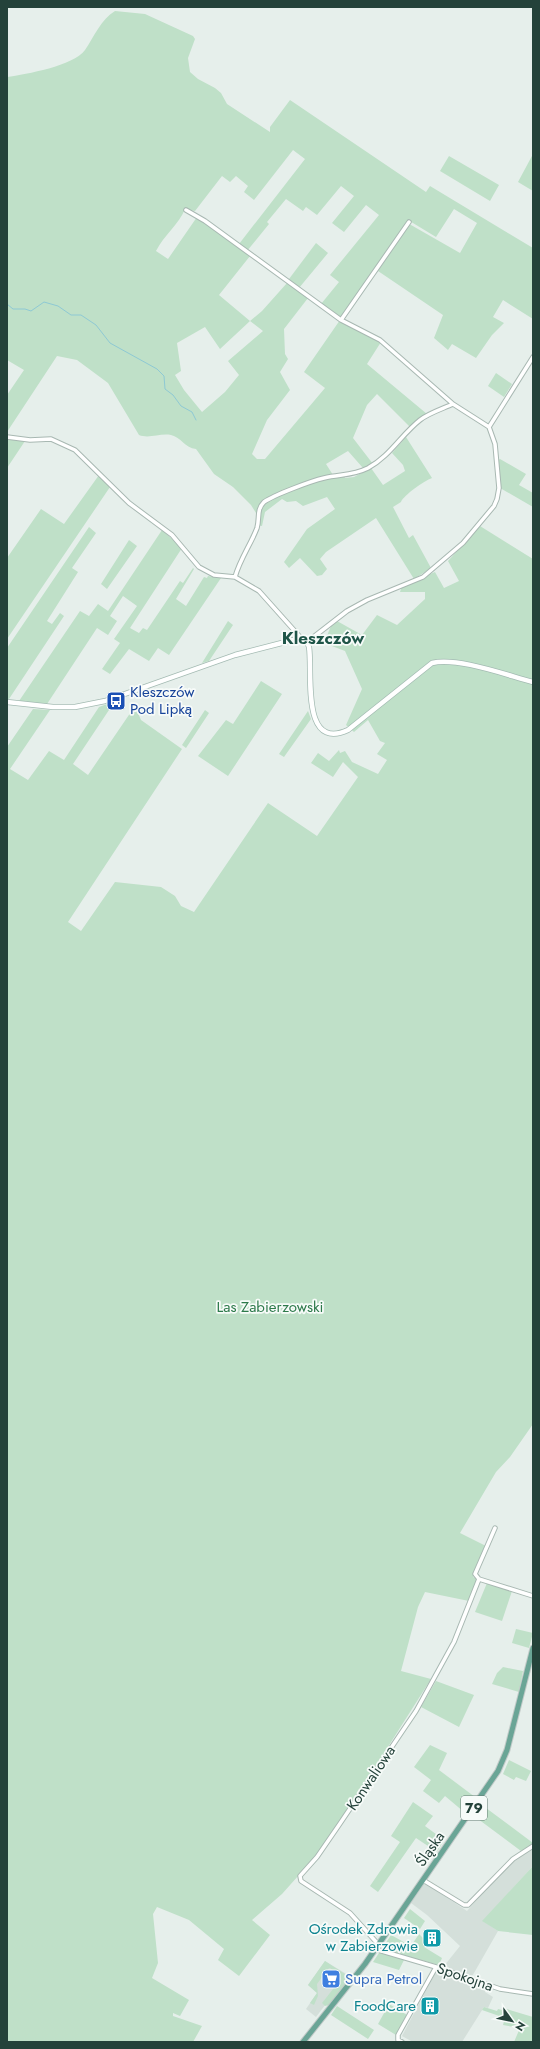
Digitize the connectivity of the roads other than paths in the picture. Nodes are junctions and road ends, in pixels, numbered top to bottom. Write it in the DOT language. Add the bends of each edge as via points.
graph roads {
  1 [pos="186,210"];
  2 [pos="409,222"];
  3 [pos="341,320"];
  4 [pos="533,357"];
  5 [pos="453,404"];
  6 [pos="488,427"];
  7 [pos="7,437"];
  8 [pos="235,577"];
  9 [pos="301,638"];
  10 [pos="307,642"];
  11 [pos="533,682"];
  12 [pos="7,702"];
  13 [pos="495,1528"];
  14 [pos="479,1579"];
  15 [pos="533,1596"];
  16 [pos="533,1648"];
  17 [pos="533,1846"];
  18 [pos="423,1880"];
  19 [pos="376,1946"];
  20 [pos="436,1967"];
  21 [pos="533,1994"];
  22 [pos="303,2042"];
  23 [pos="402,2042"];
  1 -- 3 [label="street" via="205,221"];
  2 -- 3 [label="street"];
  3 -- 5 [label="street" via="380,340"];
  4 -- 6 [label="street"];
  5 -- 6 [label="street"];
  5 -- 8 [label="street" via="419,421 388,454 368,468 347,476 312,482 264,502 258,508 256,530"];
  6 -- 10 [label="street" via="495,444 498,495 494,506 467,538 423,577 347,611"];
  7 -- 8 [label="street" via="51,439 75,450 129,503 172,535 203,570 214,575"];
  8 -- 9 [label="street" via="259,591"];
  9 -- 10 [label="street"];
  9 -- 12 [label="street" via="235,655 105,701 75,707"];
  10 -- 11 [label="street" via="310,650 314,718 320,728 327,733 338,735 348,730 432,663 456,662"];
  13 -- 14 [label="street, Konwaliowa" via="475,1574"];
  14 -- 15 [label="street"];
  14 -- 19 [label="street, Konwaliowa" via="454,1642 416,1711 339,1825 300,1876 301,1881 350,1913"];
  16 -- 18 [label="main road, Śląska / 79" via="509,1743 498,1771"];
  17 -- 18 [label="street" via="508,1864 468,1905"];
  18 -- 19 [label="main road, Śląska / 79"];
  19 -- 20 [label="street, Spokojna"];
  19 -- 22 [label="main road, Śląska / 79"];
  20 -- 21 [label="street, Spokojna" via="500,1990"];
  20 -- 23 [label="street" via="398,2035 398,2040"];
}
